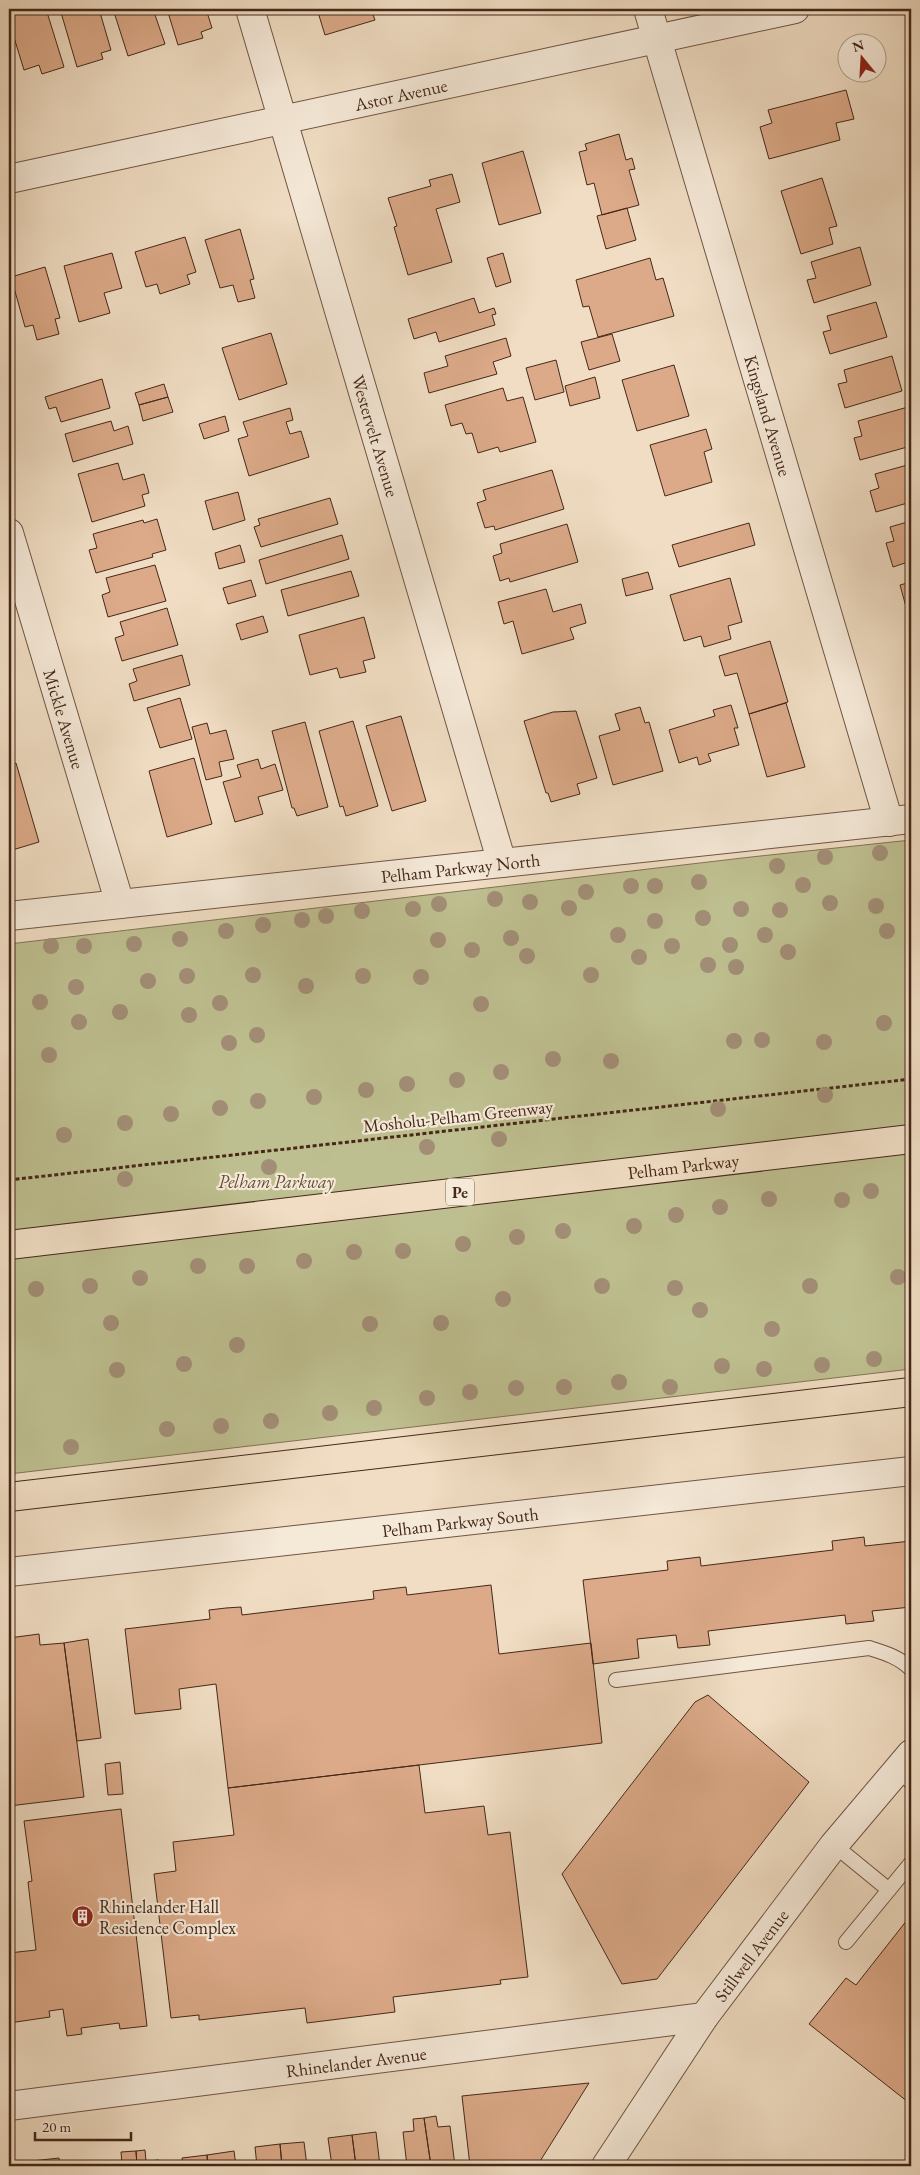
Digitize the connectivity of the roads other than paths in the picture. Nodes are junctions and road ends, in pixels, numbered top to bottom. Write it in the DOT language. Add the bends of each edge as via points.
graph roads {
  1 [pos="250,9"];
  2 [pos="648,9"];
  3 [pos="794,9"];
  4 [pos="657,38"];
  5 [pos="283,120"];
  6 [pos="9,179"];
  7 [pos="9,533"];
  8 [pos="900,821"];
  9 [pos="502,863"];
  10 [pos="120,904"];
  11 [pos="9,916"];
  12 [pos="911,1139"];
  13 [pos="9,1244"];
  14 [pos="911,1392"];
  15 [pos="911,1471"];
  16 [pos="9,1497"];
  17 [pos="9,1572"];
  18 [pos="911,1669"];
  19 [pos="616,1680"];
  20 [pos="907,1769"];
  21 [pos="834,1845"];
  22 [pos="911,1863"];
  23 [pos="889,1890"];
  24 [pos="846,1942"];
  25 [pos="704,2017"];
  26 [pos="9,2106"];
  27 [pos="606,2166"];
  1 -- 5 [label="street, Westervelt Avenue"];
  2 -- 4 [label="street, Kingsland Avenue"];
  3 -- 4 [label="street, Astor Avenue"];
  4 -- 5 [label="street, Astor Avenue"];
  4 -- 8 [label="street, Kingsland Avenue"];
  5 -- 6 [label="street, Astor Avenue"];
  5 -- 9 [label="street, Westervelt Avenue"];
  7 -- 10 [label="street, Mickle Avenue"];
  8 -- 9 [label="street, Pelham Parkway North"];
  9 -- 10 [label="street, Pelham Parkway North"];
  10 -- 11 [label="street, Pelham Parkway North"];
  12 -- 13 [label="main road, Pelham Parkway / Pe"];
  14 -- 16 [label="main road"];
  15 -- 17 [label="street, Pelham Parkway South"];
  18 -- 19 [label="lane" via="887,1653 869,1648"];
  20 -- 21 [label="street, Stillwell Avenue"];
  21 -- 23 [label="lane"];
  21 -- 25 [label="street, Stillwell Avenue"];
  22 -- 23 [label="lane"];
  23 -- 24 [label="lane"];
  25 -- 26 [label="street, Rhinelander Avenue"];
  25 -- 27 [label="street, Stillwell Avenue"];
}
